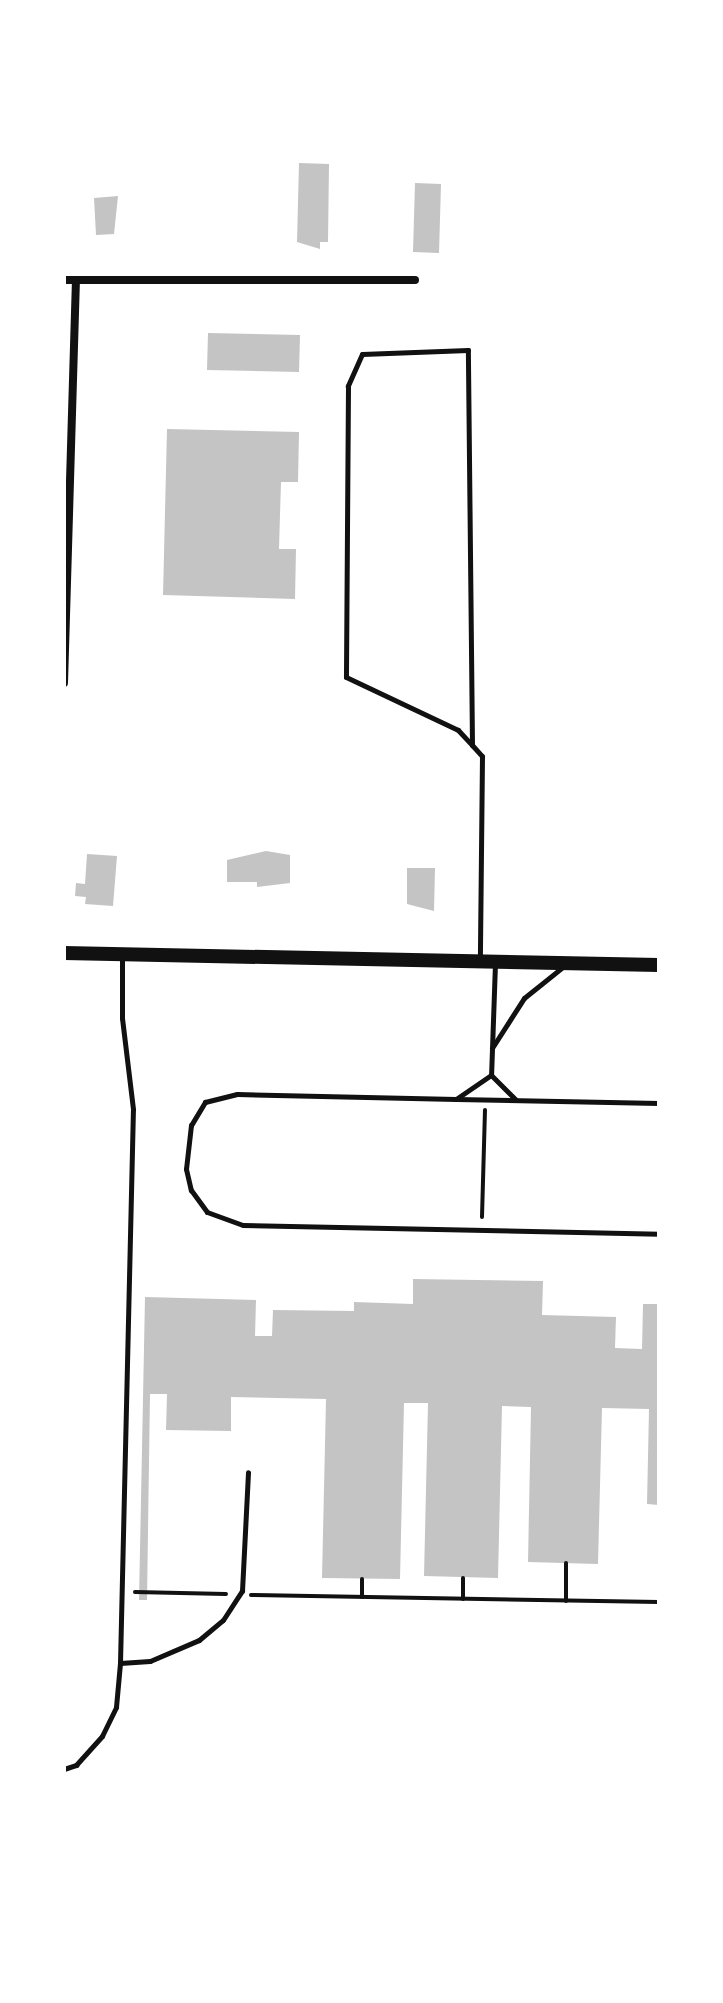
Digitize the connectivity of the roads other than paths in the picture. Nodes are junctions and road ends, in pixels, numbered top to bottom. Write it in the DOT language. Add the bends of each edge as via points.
graph roads {
  1 [pos="64,280"];
  2 [pos="76,280"];
  3 [pos="415,280"];
  4 [pos="64,683"];
  5 [pos="472,745"];
  6 [pos="64,953"];
  7 [pos="122,954"];
  8 [pos="487,962"];
  9 [pos="567,964"];
  10 [pos="659,965"];
  11 [pos="492,1049"];
  12 [pos="491,1075"];
  13 [pos="456,1099"];
  14 [pos="516,1101"];
  15 [pos="659,1103"];
  16 [pos="659,1234"];
  17 [pos="248,1472"];
  18 [pos="120,1663"];
  19 [pos="64,1769"];
  1 -- 2 [label="street"];
  2 -- 3 [label="street"];
  2 -- 4 [label="street"];
  5 -- 5 [label="lane" via="468,350 362,354 348,386 346,677 458,730"];
  5 -- 8 [label="lane" via="482,756"];
  6 -- 7 [label="street"];
  7 -- 8 [label="street"];
  7 -- 18 [label="lane" via="122,1018 133,1109"];
  8 -- 9 [label="street"];
  8 -- 11 [label="lane"];
  9 -- 10 [label="street"];
  9 -- 11 [label="lane" via="524,998"];
  11 -- 12 [label="lane"];
  12 -- 13 [label="lane"];
  12 -- 14 [label="lane"];
  13 -- 14 [label="lane"];
  13 -- 16 [label="lane" via="257,1094 205,1102 191,1125 186,1169 191,1190 207,1212 243,1225"];
  14 -- 15 [label="lane"];
  17 -- 18 [label="lane" via="239,1595 223,1620 199,1640 150,1661"];
  18 -- 19 [label="lane" via="116,1707 102,1736 76,1765"];
}
